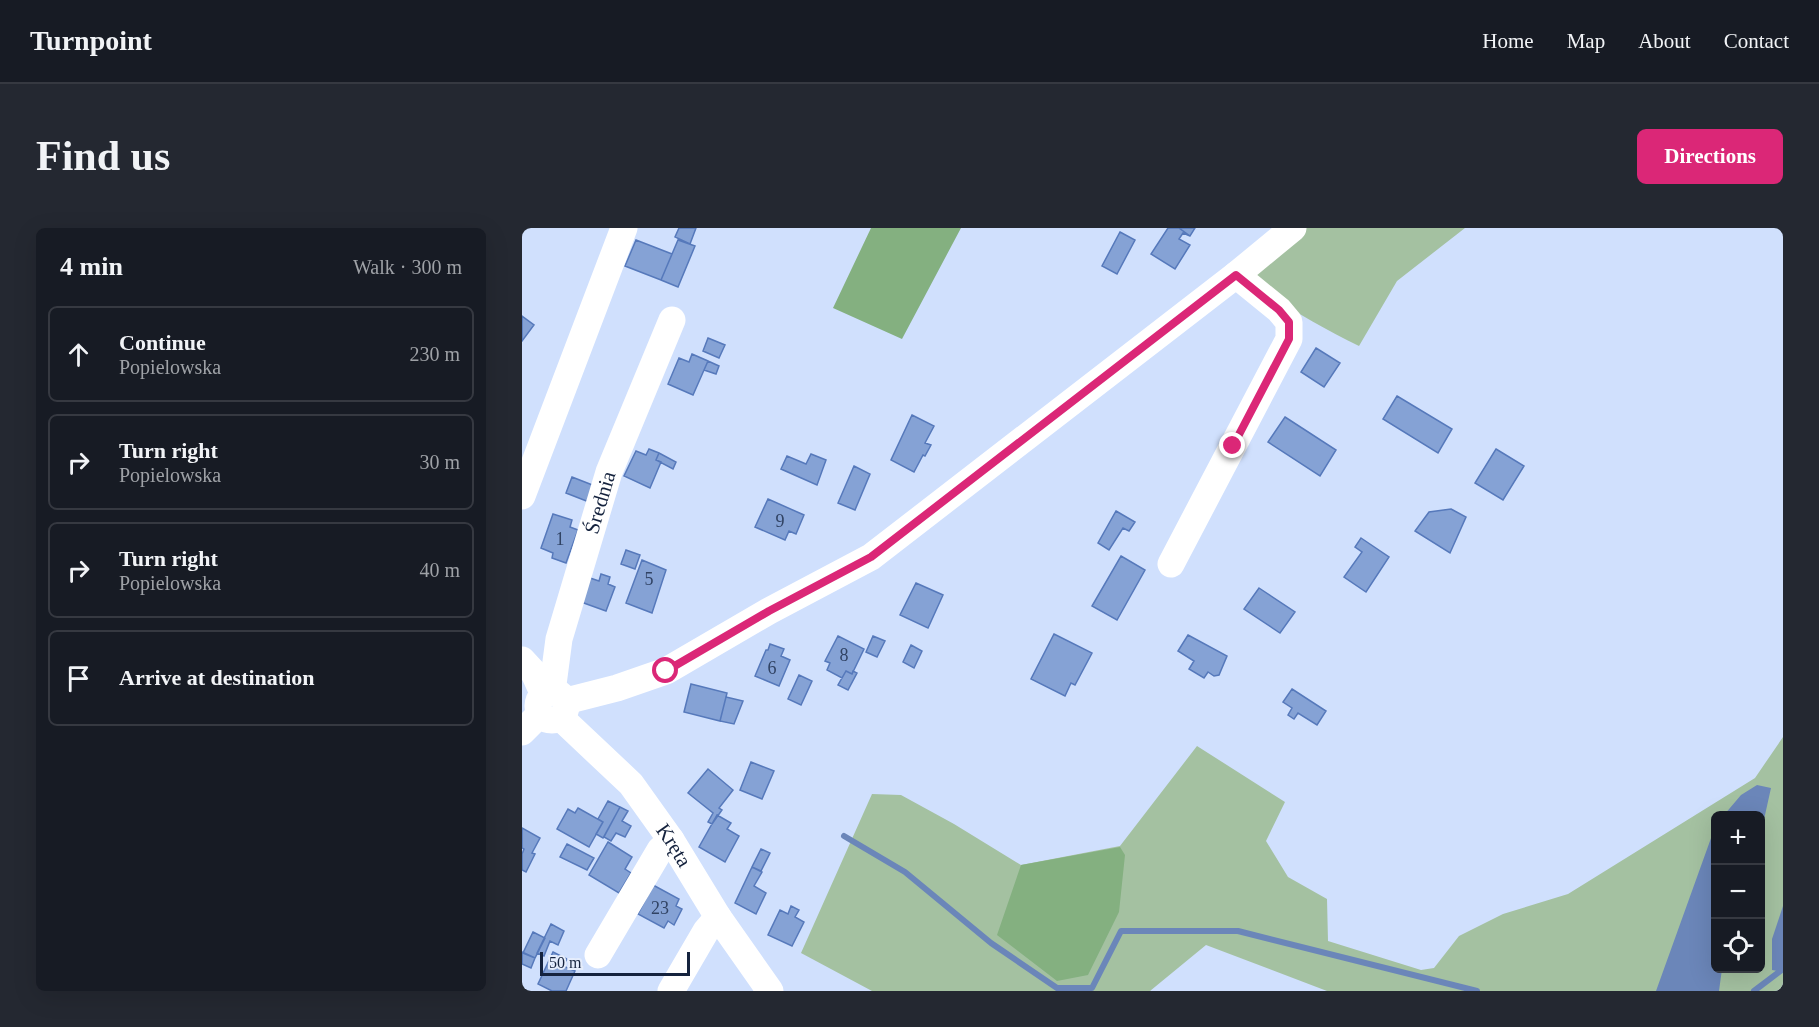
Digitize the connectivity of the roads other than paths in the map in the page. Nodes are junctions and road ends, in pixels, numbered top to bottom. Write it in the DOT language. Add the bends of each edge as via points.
graph roads {
  1 [pos="624,228"];
  2 [pos="1293,228"];
  3 [pos="1236,275"];
  4 [pos="672,320"];
  5 [pos="522,495"];
  6 [pos="1171,564"];
  7 [pos="522,660"];
  8 [pos="547,709"];
  9 [pos="671,840"];
  10 [pos="718,917"];
  11 [pos="598,955"];
  12 [pos="671,991"];
  13 [pos="770,991"];
  1 -- 5 [label="street"];
  2 -- 3 [label="street"];
  3 -- 6 [label="street" via="1289,322 1289,339"];
  3 -- 8 [label="street" via="871,557 666,671"];
  4 -- 8 [label="street, Średnia" via="609,472 559,639"];
  7 -- 8 [label="street" via="534,673"];
  8 -- 9 [label="street, Kręta" via="631,784"];
  9 -- 10 [label="street, Kręta"];
  9 -- 11 [label="street" via="660,850"];
  10 -- 12 [label="street"];
  10 -- 13 [label="street"];
}
